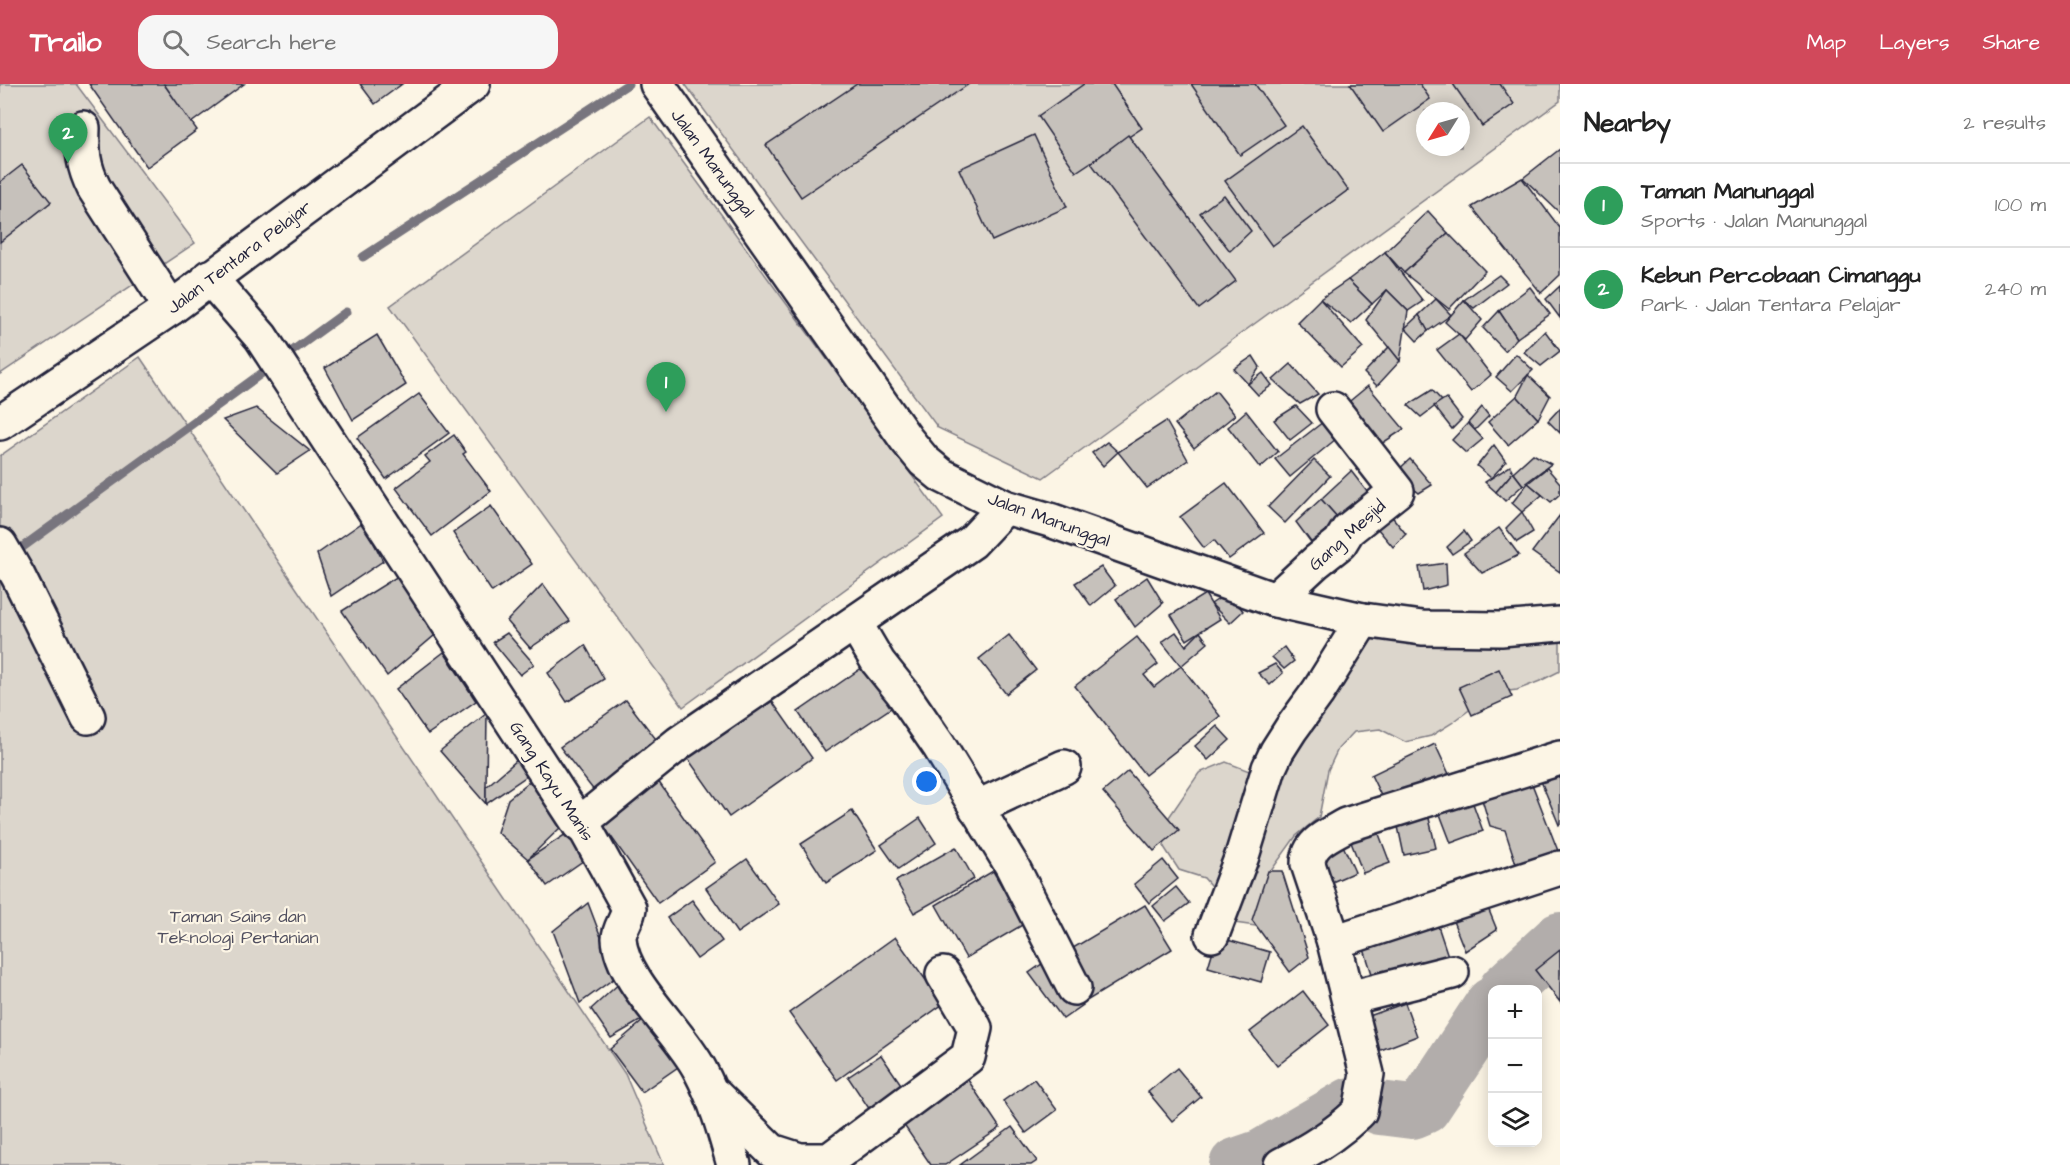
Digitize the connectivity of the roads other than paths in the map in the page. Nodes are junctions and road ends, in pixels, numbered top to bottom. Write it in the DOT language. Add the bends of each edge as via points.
graph roads {
  1 [pos="473,84"];
  2 [pos="657,84"];
  3 [pos="82,128"];
  4 [pos="209,278"];
  5 [pos="171,308"];
  6 [pos="1333,409"];
  7 [pos="0,423"];
  8 [pos="1005,507"];
  9 [pos="0,545"];
  10 [pos="1275,600"];
  11 [pos="1363,620"];
  12 [pos="855,623"];
  13 [pos="1560,624"];
  14 [pos="88,717"];
  15 [pos="1560,758"];
  16 [pos="1064,767"];
  17 [pos="976,808"];
  18 [pos="579,824"];
  19 [pos="1560,868"];
  20 [pos="1212,935"];
  21 [pos="1334,942"];
  22 [pos="1452,972"];
  23 [pos="943,974"];
  24 [pos="1074,988"];
  25 [pos="1349,998"];
  26 [pos="708,1088"];
  27 [pos="859,1153"];
  28 [pos="734,1165"];
  29 [pos="1281,1165"];
  1 -- 4 [label="street, Jalan Tentara Pelajar"];
  2 -- 8 [label="street, Jalan Manunggal" via="924,461 942,475"];
  3 -- 5 [label="street" via="85,171"];
  4 -- 5 [label="street, Jalan Tentara Pelajar"];
  4 -- 18 [label="street, Gang Kayu Manis" via="261,337"];
  5 -- 7 [label="street, Jalan Tentara Pelajar"];
  6 -- 10 [label="street, Gang Mesjid" via="1397,491 1348,530 1340,543"];
  8 -- 10 [label="street, Jalan Manunggal"];
  8 -- 12 [label="street" via="972,542"];
  9 -- 14 [label="street"];
  10 -- 11 [label="street, Jalan Manunggal"];
  11 -- 13 [label="street, Jalan Manunggal" via="1422,628 1501,629"];
  11 -- 20 [label="street" via="1278,751"];
  12 -- 17 [label="street"];
  12 -- 18 [label="street" via="679,743"];
  15 -- 21 [label="street" via="1346,825 1324,838 1308,854 1308,864"];
  16 -- 17 [label="street"];
  17 -- 24 [label="street" via="1012,866"];
  18 -- 26 [label="street, Gang Kayu Manis" via="586,830 628,908 619,936 625,963 700,1069"];
  19 -- 21 [label="street"];
  21 -- 25 [label="street"];
  22 -- 25 [label="street"];
  23 -- 27 [label="street" via="975,1028 968,1057"];
  25 -- 29 [label="street" via="1367,1074 1360,1111 1338,1132"];
  26 -- 27 [label="street" via="772,1151 800,1160 829,1160"];
  26 -- 28 [label="street, Gang Kayu Manis"];
}
